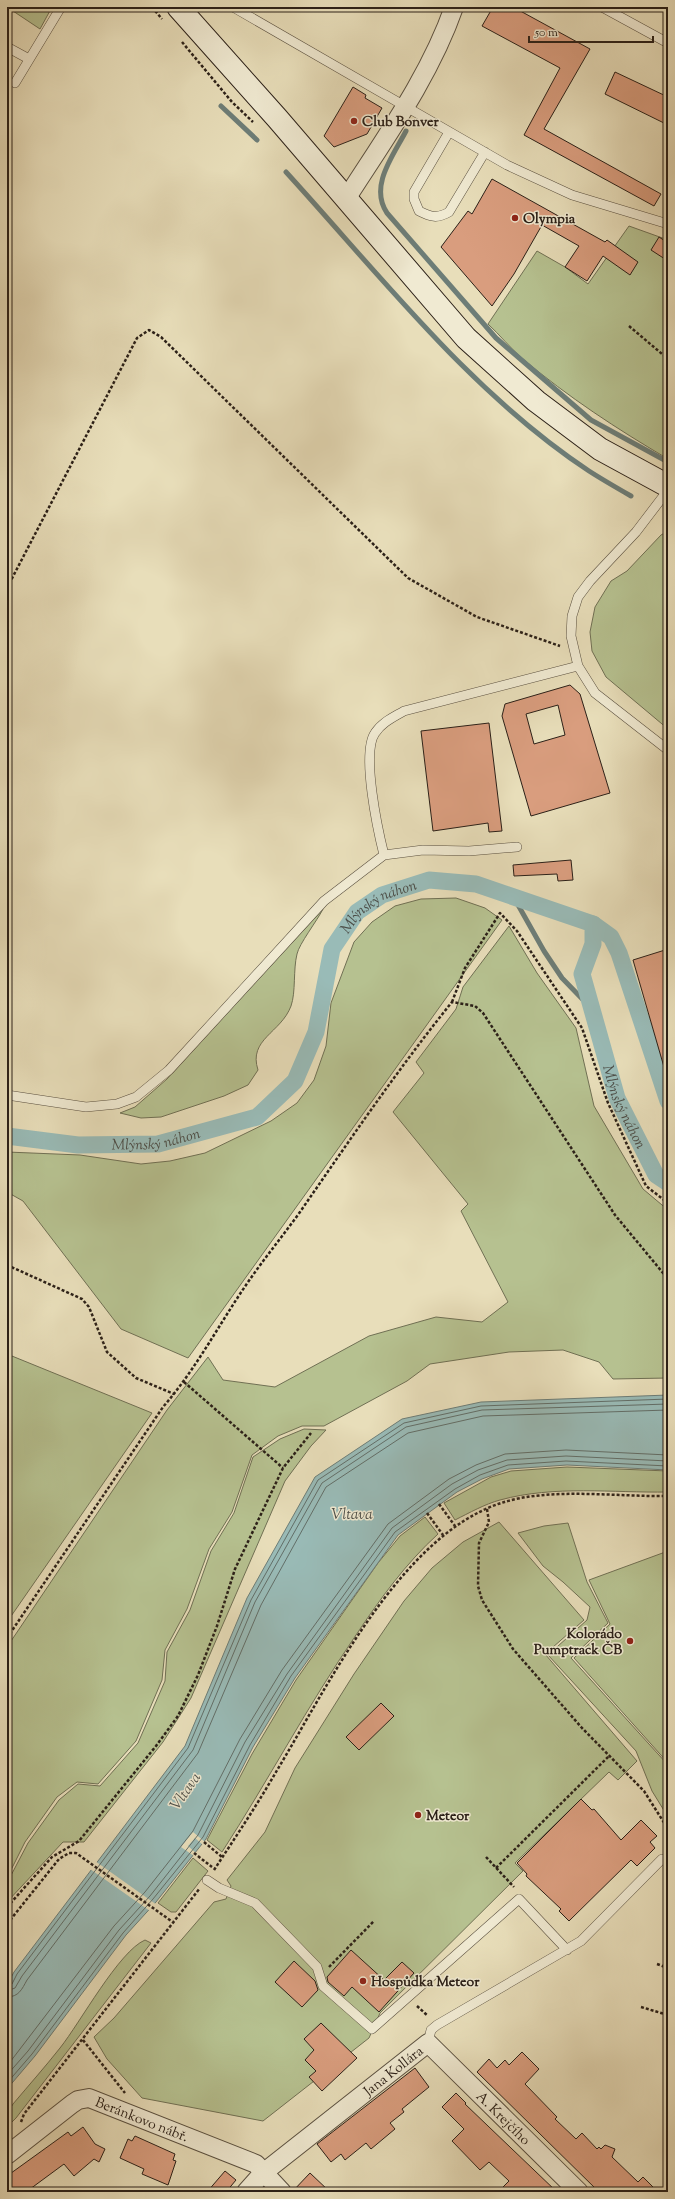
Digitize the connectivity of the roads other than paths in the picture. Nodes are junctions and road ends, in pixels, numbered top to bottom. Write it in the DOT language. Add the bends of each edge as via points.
graph roads {
  1 [pos="61,7"];
  2 [pos="178,7"];
  3 [pos="233,7"];
  4 [pos="454,7"];
  5 [pos="602,7"];
  6 [pos="668,42"];
  7 [pos="7,47"];
  8 [pos="29,59"];
  9 [pos="16,83"];
  10 [pos="406,106"];
  11 [pos="449,132"];
  12 [pos="485,152"];
  13 [pos="346,199"];
  14 [pos="668,224"];
  15 [pos="668,486"];
  16 [pos="668,490"];
  17 [pos="578,666"];
  18 [pos="668,750"];
  19 [pos="517,847"];
  20 [pos="384,855"];
  21 [pos="7,1095"];
  22 [pos="662,1859"];
  23 [pos="207,1880"];
  24 [pos="567,1950"];
  25 [pos="428,2043"];
  26 [pos="7,2154"];
  27 [pos="263,2173"];
  28 [pos="246,2192"];
  29 [pos="282,2192"];
  30 [pos="579,2192"];
  1 -- 8 [label="lane"];
  2 -- 13 [label="main road"];
  3 -- 10 [label="lane"];
  4 -- 10 [label="street" via="445,34"];
  5 -- 6 [label="lane"];
  7 -- 8 [label="lane"];
  8 -- 9 [label="lane"];
  10 -- 11 [label="lane"];
  10 -- 13 [label="street"];
  11 -- 12 [label="lane"];
  11 -- 12 [label="lane" via="414,192 414,199 420,211 432,217 440,217 449,212"];
  12 -- 14 [label="lane" via="572,195"];
  13 -- 15 [label="main road" via="466,338 536,401 600,449"];
  16 -- 17 [label="lane" via="636,532 578,597 572,616 571,636"];
  17 -- 18 [label="lane" via="595,693"];
  17 -- 20 [label="lane" via="404,711 386,722 374,734 369,762 375,820"];
  19 -- 20 [label="lane" via="469,851 423,850"];
  20 -- 21 [label="lane" via="324,901 169,1070 136,1097 117,1104 86,1107"];
  22 -- 24 [label="lane, Jana Kollára" via="581,1941"];
  23 -- 24 [label="lane" via="219,1888 255,1903 317,1967 321,1981 372,2029 519,1899"];
  24 -- 25 [label="lane, Jana Kollára" via="437,2025 431,2030"];
  25 -- 27 [label="street, Jana Kollára"];
  25 -- 30 [label="street, A. Krejčího"];
  26 -- 27 [label="street, Beránkovo nábř." via="78,2100 89,2098 256,2164"];
  27 -- 28 [label="street, Jana Kollára"];
  27 -- 29 [label="street, Beránkovo nábř."];
}
